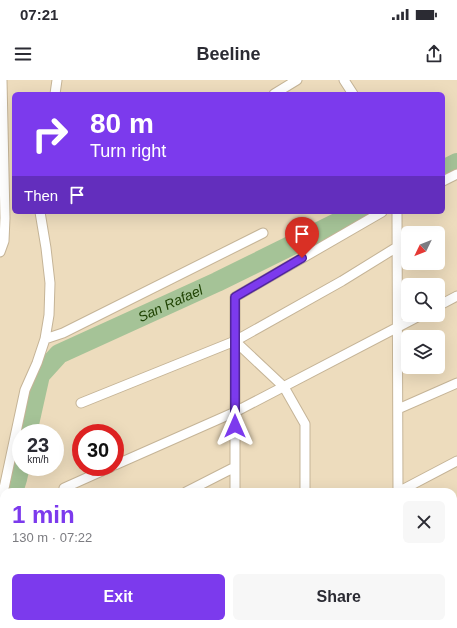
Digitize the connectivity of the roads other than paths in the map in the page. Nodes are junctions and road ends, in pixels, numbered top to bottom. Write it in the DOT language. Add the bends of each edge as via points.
graph roads {
  1 [pos="2,80"];
  2 [pos="57,80"];
  3 [pos="298,80"];
  4 [pos="344,80"];
  5 [pos="55,92"];
  6 [pos="277,92"];
  7 [pos="352,92"];
  8 [pos="1,139"];
  9 [pos="457,174"];
  10 [pos="445,179"];
  11 [pos="40,214"];
  12 [pos="379,214"];
  13 [pos="397,214"];
  14 [pos="2,218"];
  15 [pos="263,233"];
  16 [pos="397,247"];
  17 [pos="0,252"];
  18 [pos="457,296"];
  19 [pos="445,302"];
  20 [pos="407,322"];
  21 [pos="397,327"];
  22 [pos="45,339"];
  23 [pos="235,341"];
  24 [pos="457,382"];
  25 [pos="284,387"];
  26 [pos="81,403"];
  27 [pos="398,409"];
  28 [pos="235,412"];
  29 [pos="124,461"];
  30 [pos="457,461"];
  31 [pos="235,467"];
  32 [pos="91,476"];
  33 [pos="4,488"];
  34 [pos="64,488"];
  35 [pos="194,488"];
  36 [pos="235,488"];
  37 [pos="305,488"];
  38 [pos="398,488"];
  39 [pos="406,488"];
  1 -- 8 [label="street"];
  2 -- 5 [label="street"];
  3 -- 6 [label="street"];
  4 -- 7 [label="street"];
  8 -- 14 [label="street"];
  9 -- 10 [label="street"];
  11 -- 22 [label="street" via="50,283"];
  12 -- 23 [label="street" via="235,297"];
  13 -- 16 [label="street"];
  14 -- 17 [label="street" via="4,241"];
  15 -- 22 [label="street" via="63,333"];
  16 -- 21 [label="street"];
  16 -- 23 [label="street"];
  18 -- 19 [label="street"];
  20 -- 21 [label="street"];
  21 -- 25 [label="street"];
  21 -- 27 [label="street"];
  22 -- 33 [label="street" via="25,390"];
  23 -- 25 [label="street"];
  23 -- 26 [label="street"];
  23 -- 28 [label="street"];
  24 -- 27 [label="street"];
  25 -- 28 [label="street"];
  25 -- 37 [label="street" via="305,424"];
  27 -- 38 [label="street"];
  28 -- 29 [label="street"];
  28 -- 31 [label="street"];
  30 -- 39 [label="street"];
  31 -- 35 [label="street"];
  31 -- 36 [label="street"];
  32 -- 34 [label="street"];
}
